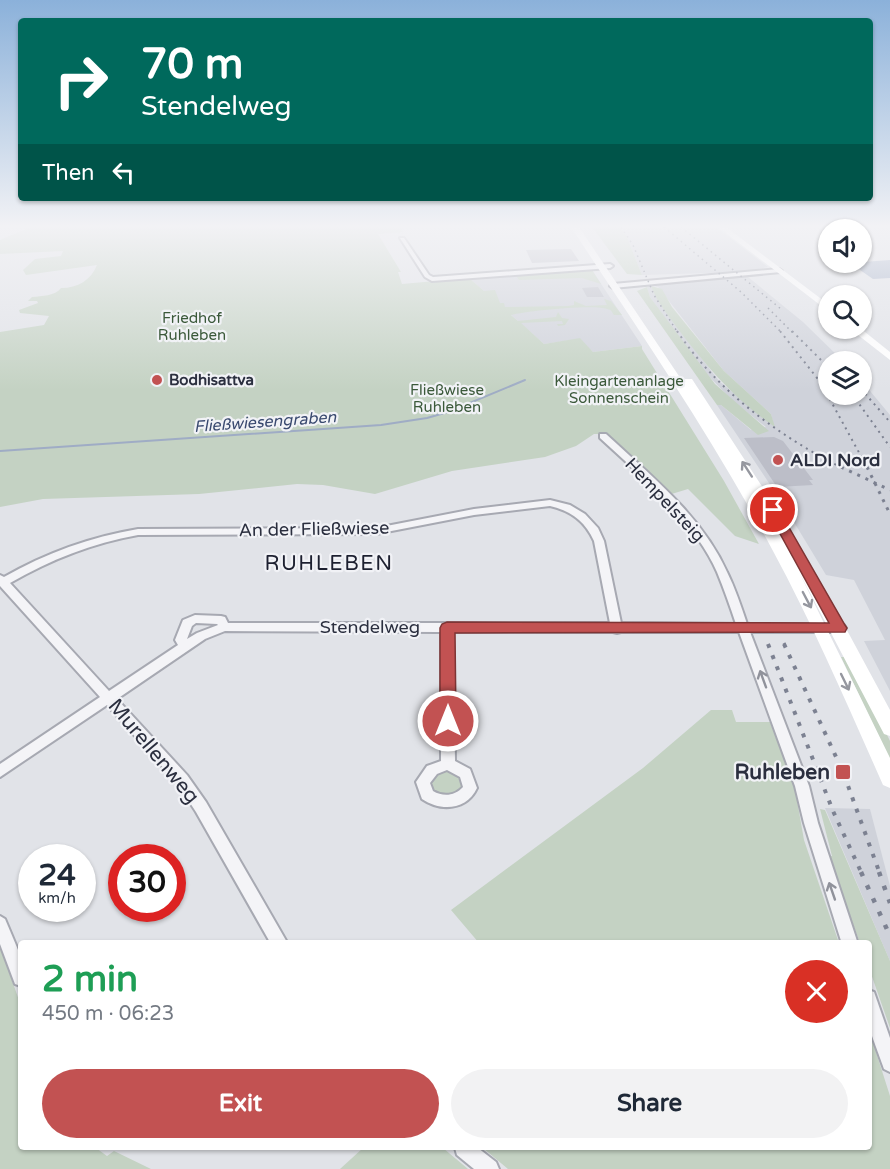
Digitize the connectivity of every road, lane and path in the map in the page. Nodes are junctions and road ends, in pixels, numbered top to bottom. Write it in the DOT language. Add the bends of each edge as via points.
graph roads {
  1 [pos="616,282"];
  2 [pos="670,282"];
  3 [pos="793,282"];
  4 [pos="619,286"];
  5 [pos="818,300"];
  6 [pos="867,339"];
  7 [pos="890,357"];
  8 [pos="603,436"];
  9 [pos="1,581"];
  10 [pos="224,627"];
  11 [pos="447,628"];
  12 [pos="840,628"];
  13 [pos="617,629"];
  14 [pos="821,629"];
  15 [pos="745,630"];
  16 [pos="185,646"];
  17 [pos="109,698"];
  18 [pos="890,728"];
  19 [pos="448,764"];
  20 [pos="0,771"];
  21 [pos="890,780"];
  22 [pos="0,924"];
  23 [pos="278,940"];
  24 [pos="849,940"];
  25 [pos="18,970"];
  26 [pos="872,1011"];
  27 [pos="890,1063"];
  28 [pos="466,1150"];
  29 [pos="489,1169"];
  1 -- 4 [label="main road"];
  2 -- 4 [label="street"];
  3 -- 5 [label="main road"];
  12 -- 4 [label="main road, one-way" via="762,493"];
  4 -- 14 [label="main road, one-way" via="748,495"];
  6 -- 7 [label="main road"];
  8 -- 15 [label="street, Hempelsteig" via="704,540 729,586"];
  9 -- 13 [label="street, An der Fließwiese" via="61,552 120,534 157,530 376,531 474,512 550,503 576,512 593,528"];
  9 -- 17 [label="street, Murellenweg"];
  10 -- 11 [label="street, Stendelweg"];
  10 -- 16 [label="street, Stendelweg"];
  10 -- 16 [label="street, Stendelweg" via="220,620 195,619 187,623 181,640"];
  11 -- 13 [label="street, Stendelweg"];
  11 -- 19 [label="street"];
  12 -- 14 [label="street, Stendelweg"];
  12 -- 18 [label="main road"];
  13 -- 15 [label="street, Stendelweg"];
  14 -- 15 [label="street, Stendelweg"];
  14 -- 21 [label="main road, one-way"];
  24 -- 15 [label="street, Hempelsteig, one-way" via="802,786"];
  16 -- 17 [label="street, Stendelweg"];
  17 -- 20 [label="street, Stendelweg"];
  17 -- 23 [label="street, Murellenweg" via="182,779"];
  22 -- 25 [label="street"];
  26 -- 27 [label="street"];
  28 -- 29 [label="street"];
}
